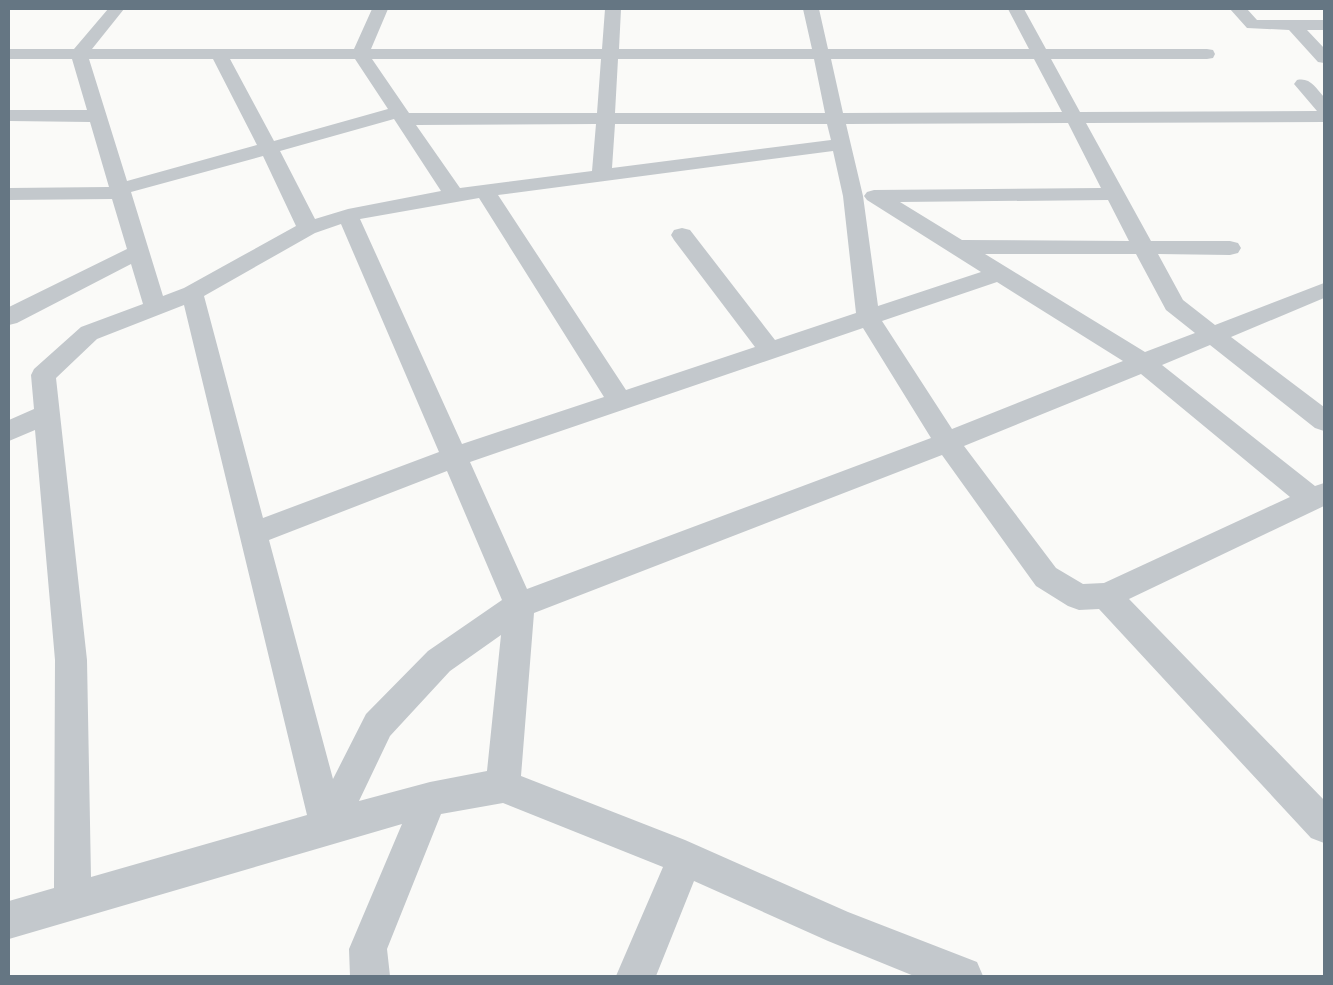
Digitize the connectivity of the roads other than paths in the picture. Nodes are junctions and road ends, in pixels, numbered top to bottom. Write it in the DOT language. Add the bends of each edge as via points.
graph roads {
  1 [pos="116,9"];
  2 [pos="380,9"];
  3 [pos="613,9"];
  4 [pos="811,9"];
  5 [pos="1016,9"];
  6 [pos="1238,9"];
  7 [pos="1293,25"];
  8 [pos="1324,25"];
  9 [pos="9,54"];
  10 [pos="79,54"];
  11 [pos="219,54"];
  12 [pos="360,54"];
  13 [pos="610,54"];
  14 [pos="821,54"];
  15 [pos="1040,54"];
  16 [pos="1207,54"];
  17 [pos="1324,58"];
  18 [pos="1324,84"];
  19 [pos="1324,108"];
  20 [pos="401,115"];
  21 [pos="9,116"];
  22 [pos="98,116"];
  23 [pos="1324,117"];
  24 [pos="606,118"];
  25 [pos="836,118"];
  26 [pos="1074,118"];
  27 [pos="841,144"];
  28 [pos="268,148"];
  29 [pos="602,176"];
  30 [pos="120,191"];
  31 [pos="485,191"];
  32 [pos="15,194"];
  33 [pos="1115,194"];
  34 [pos="454,195"];
  35 [pos="853,196"];
  36 [pos="876,196"];
  37 [pos="9,210"];
  38 [pos="348,215"];
  39 [pos="308,228"];
  40 [pos="682,235"];
  41 [pos="958,247"];
  42 [pos="1143,248"];
  43 [pos="1230,248"];
  44 [pos="138,252"];
  45 [pos="1000,273"];
  46 [pos="1324,290"];
  47 [pos="9,293"];
  48 [pos="56,293"];
  49 [pos="192,293"];
  50 [pos="154,307"];
  51 [pos="868,317"];
  52 [pos="9,318"];
  53 [pos="1212,336"];
  54 [pos="770,350"];
  55 [pos="1144,363"];
  56 [pos="620,401"];
  57 [pos="47,414"];
  58 [pos="1324,421"];
  59 [pos="9,430"];
  60 [pos="947,442"];
  61 [pos="454,457"];
  62 [pos="1318,496"];
  63 [pos="253,534"];
  64 [pos="1106,596"];
  65 [pos="519,605"];
  66 [pos="503,786"];
  67 [pos="430,799"];
  68 [pos="1321,816"];
  69 [pos="328,827"];
  70 [pos="685,858"];
  71 [pos="74,900"];
  72 [pos="9,920"];
  73 [pos="905,964"];
  74 [pos="370,976"];
  75 [pos="636,976"];
  76 [pos="964,976"];
  1 -- 10 [label="street"];
  2 -- 12 [label="street"];
  3 -- 13 [label="street"];
  4 -- 14 [label="street"];
  5 -- 15 [label="street"];
  6 -- 7 [label="street" via="1253,25"];
  7 -- 8 [label="street"];
  7 -- 17 [label="street"];
  9 -- 10 [label="street"];
  10 -- 11 [label="street"];
  10 -- 22 [label="street"];
  11 -- 12 [label="street"];
  11 -- 28 [label="street"];
  12 -- 13 [label="street"];
  12 -- 20 [label="street"];
  13 -- 14 [label="street"];
  13 -- 24 [label="street"];
  14 -- 15 [label="street"];
  14 -- 25 [label="street"];
  15 -- 16 [label="street"];
  15 -- 26 [label="street"];
  18 -- 19 [label="street" via="1303,84"];
  20 -- 24 [label="street"];
  20 -- 28 [label="street"];
  20 -- 34 [label="street"];
  21 -- 22 [label="street"];
  22 -- 30 [label="street"];
  23 -- 26 [label="street"];
  24 -- 25 [label="street"];
  24 -- 29 [label="street"];
  25 -- 26 [label="street"];
  25 -- 27 [label="street"];
  26 -- 33 [label="street"];
  27 -- 29 [label="street"];
  27 -- 35 [label="street"];
  28 -- 30 [label="street"];
  28 -- 39 [label="street"];
  29 -- 31 [label="street"];
  30 -- 32 [label="street"];
  30 -- 44 [label="street"];
  31 -- 34 [label="street"];
  31 -- 56 [label="street"];
  32 -- 37 [label="street"];
  33 -- 36 [label="street"];
  33 -- 42 [label="street"];
  34 -- 38 [label="street"];
  35 -- 36 [label="street"];
  35 -- 51 [label="street"];
  36 -- 41 [label="street"];
  38 -- 39 [label="street"];
  38 -- 61 [label="street"];
  39 -- 49 [label="street"];
  40 -- 54 [label="street"];
  41 -- 42 [label="street"];
  41 -- 45 [label="street"];
  42 -- 43 [label="street"];
  42 -- 53 [label="street" via="1174,305"];
  44 -- 48 [label="street"];
  44 -- 50 [label="street"];
  45 -- 51 [label="street"];
  45 -- 55 [label="street"];
  46 -- 53 [label="street"];
  47 -- 48 [label="street"];
  48 -- 52 [label="street"];
  49 -- 50 [label="street"];
  49 -- 63 [label="street"];
  50 -- 57 [label="street" via="89,333 43,375"];
  51 -- 54 [label="street"];
  51 -- 60 [label="street"];
  53 -- 55 [label="street"];
  53 -- 58 [label="street"];
  54 -- 56 [label="street"];
  55 -- 60 [label="street"];
  55 -- 62 [label="street"];
  56 -- 61 [label="street"];
  57 -- 59 [label="street"];
  57 -- 71 [label="street" via="71,660"];
  60 -- 64 [label="street" via="1046,577 1080,597"];
  60 -- 65 [label="street"];
  61 -- 63 [label="street"];
  61 -- 65 [label="street"];
  62 -- 64 [label="street"];
  63 -- 69 [label="street"];
  64 -- 68 [label="street"];
  65 -- 66 [label="street"];
  65 -- 69 [label="street" via="439,661 378,725"];
  66 -- 67 [label="street"];
  66 -- 70 [label="street"];
  67 -- 69 [label="street"];
  67 -- 74 [label="street" via="368,950"];
  69 -- 71 [label="street"];
  70 -- 73 [label="street" via="841,928"];
  70 -- 75 [label="street"];
  71 -- 72 [label="street"];
  73 -- 76 [label="street"];
}
